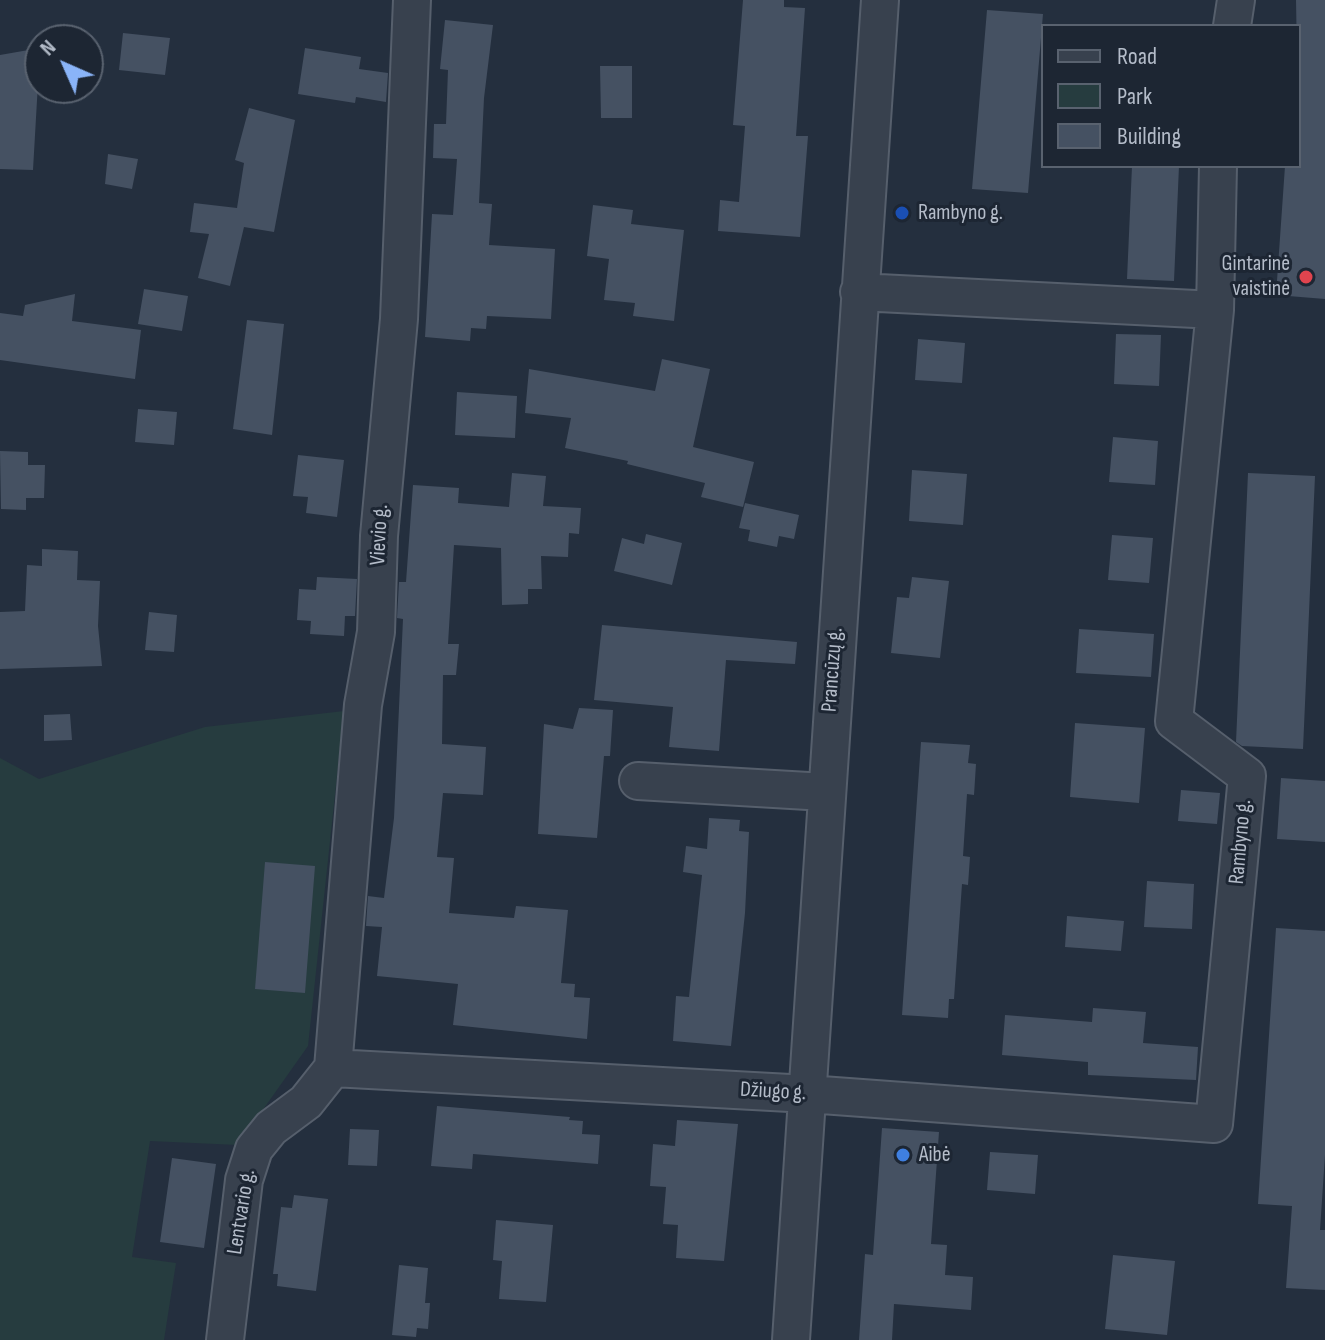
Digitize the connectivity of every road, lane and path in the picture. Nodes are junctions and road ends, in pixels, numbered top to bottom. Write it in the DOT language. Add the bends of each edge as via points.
graph roads {
  1 [pos="412,0"];
  2 [pos="880,0"];
  3 [pos="1236,0"];
  4 [pos="1232,24"];
  5 [pos="1218,168"];
  6 [pos="859,292"];
  7 [pos="1215,310"];
  8 [pos="638,781"];
  9 [pos="825,792"];
  10 [pos="333,1068"];
  11 [pos="808,1094"];
  12 [pos="1214,1124"];
  13 [pos="225,1340"];
  14 [pos="791,1340"];
  1 -- 10 [label="street, Vievio g." via="399,319 379,536 376,632 361,726"];
  2 -- 6 [label="street, Prancūzų g."];
  3 -- 4 [label="street"];
  5 -- 7 [label="street, Rambyno g."];
  6 -- 7 [label="street"];
  6 -- 9 [label="street, Prancūzų g."];
  7 -- 12 [label="street, Rambyno g." via="1174,721 1247,776"];
  8 -- 9 [label="street"];
  9 -- 11 [label="street, Prancūzų g."];
  10 -- 11 [label="street, Džiugo g."];
  10 -- 13 [label="street, Lentvario g." via="306,1102 271,1128 254,1149 244,1180"];
  11 -- 12 [label="street, Džiugo g."];
  11 -- 14 [label="street, Prancūzų g."];
}
